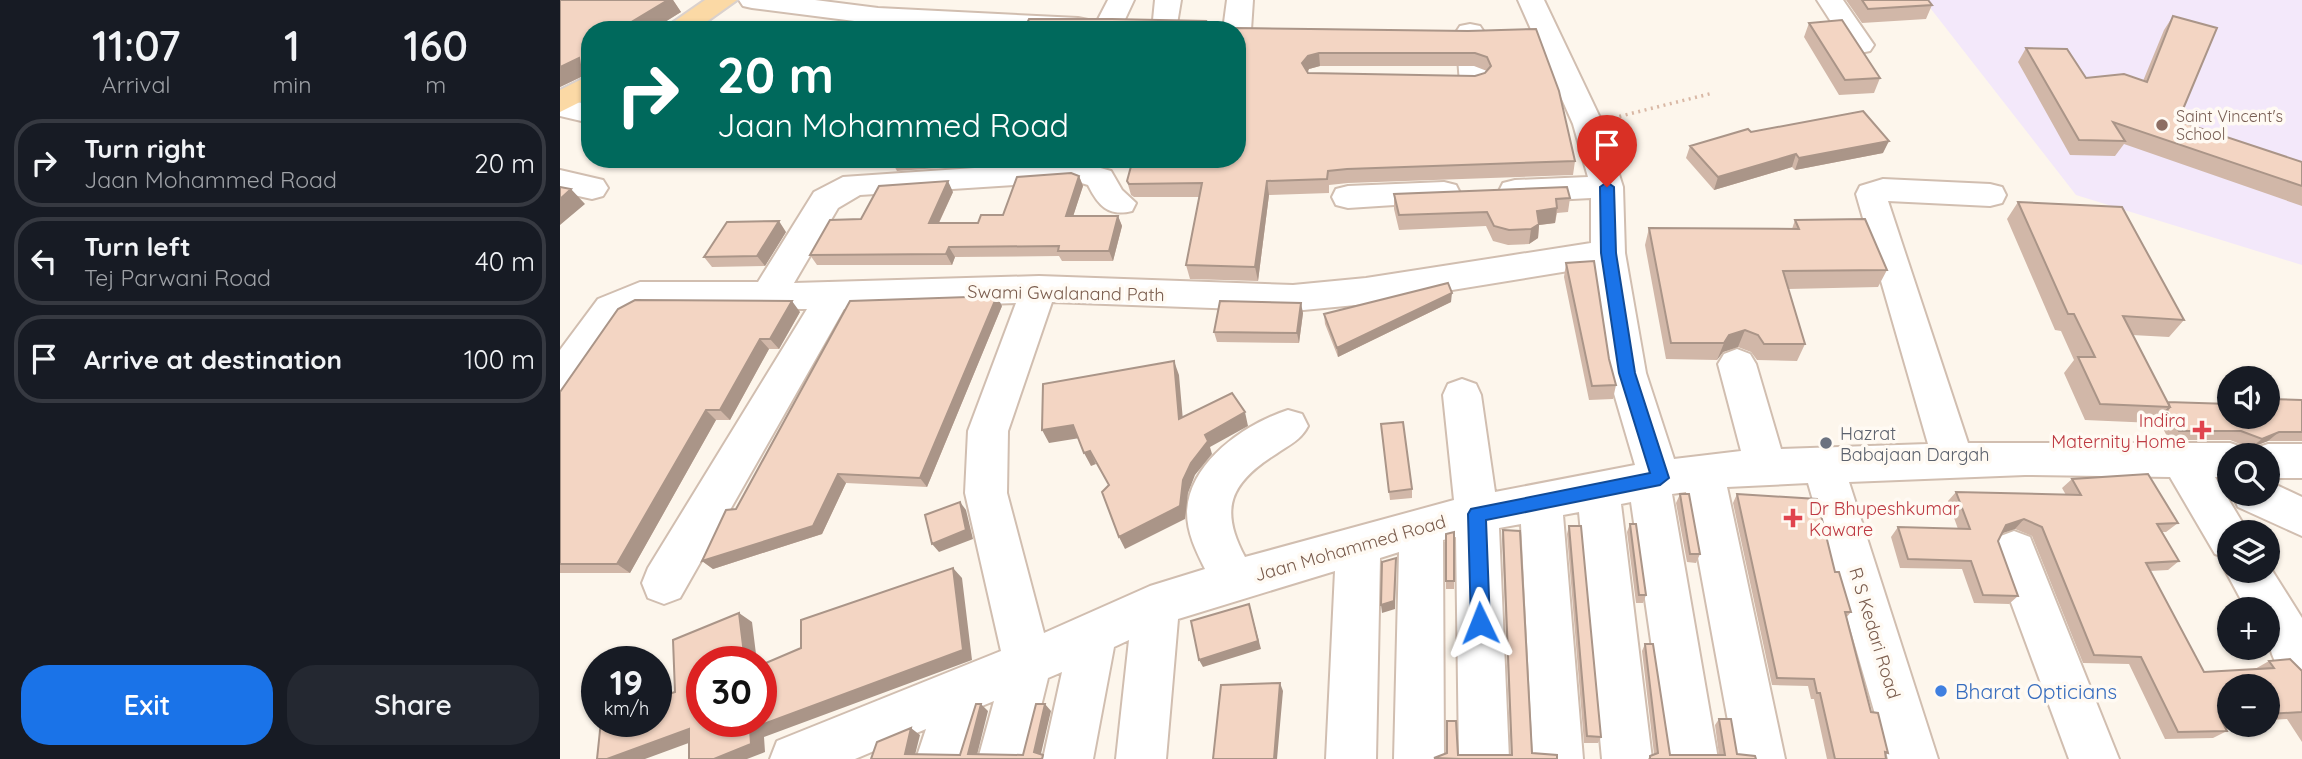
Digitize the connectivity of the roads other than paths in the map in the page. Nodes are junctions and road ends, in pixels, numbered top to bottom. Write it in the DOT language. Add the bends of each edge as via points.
graph roads {
  1 [pos="724,0"];
  2 [pos="752,0"];
  3 [pos="1063,0"];
  4 [pos="1121,0"];
  5 [pos="1168,0"];
  6 [pos="1240,0"];
  7 [pos="1531,0"];
  8 [pos="1830,0"];
  9 [pos="969,11"];
  10 [pos="690,21"];
  11 [pos="860,21"];
  12 [pos="886,21"];
  13 [pos="1025,21"];
  14 [pos="1050,21"];
  15 [pos="1120,21"];
  16 [pos="1173,21"];
  17 [pos="1244,21"];
  18 [pos="1495,32"];
  19 [pos="1860,45"];
  20 [pos="581,90"];
  21 [pos="560,105"];
  22 [pos="1477,109"];
  23 [pos="581,111"];
  24 [pos="560,181"];
  25 [pos="1607,187"];
  26 [pos="592,188"];
  27 [pos="1990,195"];
  28 [pos="1348,197"];
  29 [pos="1120,203"];
  30 [pos="1608,253"];
  31 [pos="1039,289"];
  32 [pos="768,296"];
  33 [pos="833,296"];
  34 [pos="1737,364"];
  35 [pos="560,379"];
  36 [pos="1462,396"];
  37 [pos="1287,426"];
  38 [pos="2182,460"];
  39 [pos="2217,460"];
  40 [pos="1954,461"];
  41 [pos="2280,461"];
  42 [pos="2302,461"];
  43 [pos="1766,467"];
  44 [pos="1824,467"];
  45 [pos="2217,476"];
  46 [pos="1671,477"];
  47 [pos="1598,490"];
  48 [pos="1541,502"];
  49 [pos="2279,506"];
  50 [pos="1477,514"];
  51 [pos="2302,517"];
  52 [pos="2218,520"];
  53 [pos="1421,526"];
  54 [pos="1358,545"];
  55 [pos="2014,551"];
  56 [pos="1234,581"];
  57 [pos="664,583"];
  58 [pos="2256,583"];
  59 [pos="1156,606"];
  60 [pos="1093,634"];
  61 [pos="2297,644"];
  62 [pos="1028,663"];
  63 [pos="963,690"];
  64 [pos="885,739"];
  65 [pos="795,759"];
  66 [pos="941,759"];
  67 [pos="1003,759"];
  68 [pos="1068,759"];
  69 [pos="1141,759"];
  70 [pos="1351,759"];
  71 [pos="1419,759"];
  72 [pos="1484,759"];
  73 [pos="1558,759"];
  74 [pos="1627,759"];
  75 [pos="1693,759"];
  76 [pos="1760,759"];
  77 [pos="1913,759"];
  78 [pos="2095,759"];
  1 -- 10 [label="main road"];
  2 -- 11 [label="street"];
  3 -- 14 [label="street"];
  4 -- 15 [label="street"];
  5 -- 16 [label="street"];
  6 -- 17 [label="street"];
  7 -- 18 [label="street"];
  8 -- 19 [label="street"];
  9 -- 12 [label="street"];
  9 -- 13 [label="street"];
  18 -- 22 [label="street" via="1461,78"];
  18 -- 25 [label="street" via="1588,124"];
  20 -- 21 [label="main road"];
  21 -- 23 [label="street"];
  24 -- 26 [label="street"];
  25 -- 28 [label="street"];
  25 -- 30 [label="street"];
  27 -- 40 [label="street" via="1883,190 1872,194"];
  29 -- 32 [label="street" via="1110,197 1100,178 1076,171 853,185 827,200"];
  30 -- 31 [label="street, Swami Gwalanand Path" via="1293,298"];
  30 -- 46 [label="street" via="1627,373"];
  31 -- 33 [label="street, Swami Gwalanand Path"];
  31 -- 62 [label="street" via="988,431 988,504"];
  32 -- 33 [label="street, Swami Gwalanand Path"];
  32 -- 35 [label="street, Swami Gwalanand Path" via="640,295 625,299 611,309"];
  33 -- 57 [label="street"];
  34 -- 43 [label="street"];
  36 -- 50 [label="street"];
  37 -- 56 [label="street" via="1253,446 1220,474 1208,505 1211,532"];
  38 -- 39 [label="street, Jaan Mohammed Road"];
  38 -- 40 [label="street, Jaan Mohammed Road"];
  38 -- 45 [label="street"];
  38 -- 52 [label="street"];
  40 -- 44 [label="street, Jaan Mohammed Road"];
  41 -- 42 [label="street"];
  43 -- 44 [label="street, Jaan Mohammed Road"];
  43 -- 46 [label="street, Jaan Mohammed Road"];
  44 -- 77 [label="street, R S Kedari Road"];
  46 -- 47 [label="street, Jaan Mohammed Road"];
  46 -- 75 [label="street"];
  46 -- 76 [label="street"];
  47 -- 48 [label="street, Jaan Mohammed Road"];
  47 -- 74 [label="street"];
  48 -- 50 [label="street, Jaan Mohammed Road"];
  48 -- 73 [label="street"];
  49 -- 51 [label="street"];
  50 -- 53 [label="street, Jaan Mohammed Road"];
  50 -- 72 [label="street"];
  53 -- 54 [label="street, Jaan Mohammed Road"];
  53 -- 71 [label="street"];
  54 -- 56 [label="street, Jaan Mohammed Road"];
  54 -- 70 [label="street"];
  55 -- 78 [label="street"];
  56 -- 59 [label="street, Jaan Mohammed Road"];
  58 -- 61 [label="street"];
  59 -- 60 [label="street, Jaan Mohammed Road"];
  59 -- 69 [label="street"];
  60 -- 62 [label="street, Jaan Mohammed Road"];
  60 -- 68 [label="street"];
  62 -- 63 [label="street, Jaan Mohammed Road"];
  62 -- 67 [label="street"];
  63 -- 64 [label="street, Jaan Mohammed Road"];
  63 -- 66 [label="street"];
  64 -- 65 [label="street, Jaan Mohammed Road"];
}
